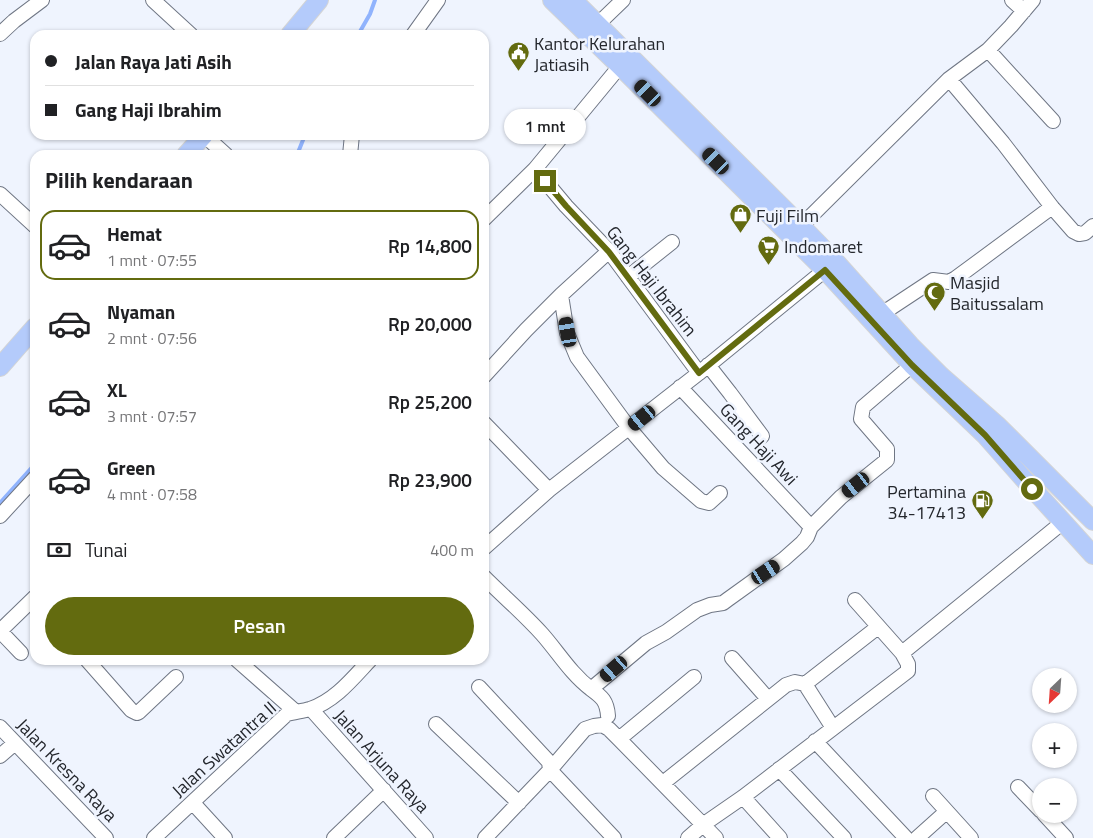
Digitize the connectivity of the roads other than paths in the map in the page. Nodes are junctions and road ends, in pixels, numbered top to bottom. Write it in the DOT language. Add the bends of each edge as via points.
graph roads {
  1 [pos="42,0"];
  2 [pos="153,0"];
  3 [pos="319,0"];
  4 [pos="438,0"];
  5 [pos="552,0"];
  6 [pos="573,0"];
  7 [pos="622,0"];
  8 [pos="1012,0"];
  9 [pos="1028,5"];
  10 [pos="598,25"];
  11 [pos="186,30"];
  12 [pos="294,30"];
  13 [pos="417,30"];
  14 [pos="0,34"];
  15 [pos="988,50"];
  16 [pos="620,66"];
  17 [pos="949,79"];
  18 [pos="1053,121"];
  19 [pos="200,140"];
  20 [pos="210,140"];
  21 [pos="190,150"];
  22 [pos="220,150"];
  23 [pos="534,169"];
  24 [pos="0,194"];
  25 [pos="1052,207"];
  26 [pos="489,214"];
  27 [pos="30,221"];
  28 [pos="801,226"];
  29 [pos="1093,226"];
  30 [pos="672,242"];
  31 [pos="609,252"];
  32 [pos="825,270"];
  33 [pos="628,277"];
  34 [pos="560,295"];
  35 [pos="883,314"];
  36 [pos="30,333"];
  37 [pos="912,365"];
  38 [pos="0,367"];
  39 [pos="703,369"];
  40 [pos="489,371"];
  41 [pos="680,387"];
  42 [pos="629,428"];
  43 [pos="489,429"];
  44 [pos="762,436"];
  45 [pos="30,483"];
  46 [pos="549,490"];
  47 [pos="720,493"];
  48 [pos="0,516"];
  49 [pos="1093,521"];
  50 [pos="1063,522"];
  51 [pos="811,527"];
  52 [pos="489,543"];
  53 [pos="1093,555"];
  54 [pos="489,582"];
  55 [pos="855,600"];
  56 [pos="30,602"];
  57 [pos="878,627"];
  58 [pos="0,631"];
  59 [pos="21,653"];
  60 [pos="902,654"];
  61 [pos="732,658"];
  62 [pos="91,665"];
  63 [pos="243,665"];
  64 [pos="365,665"];
  65 [pos="176,677"];
  66 [pos="694,677"];
  67 [pos="804,684"];
  68 [pos="479,687"];
  69 [pos="591,689"];
  70 [pos="768,699"];
  71 [pos="311,709"];
  72 [pos="296,712"];
  73 [pos="608,716"];
  74 [pos="436,724"];
  75 [pos="0,727"];
  76 [pos="834,728"];
  77 [pos="619,739"];
  78 [pos="815,741"];
  79 [pos="15,743"];
  80 [pos="0,756"];
  81 [pos="779,769"];
  82 [pos="550,770"];
  83 [pos="663,783"];
  84 [pos="1018,787"];
  85 [pos="384,790"];
  86 [pos="933,796"];
  87 [pos="742,797"];
  88 [pos="1032,802"];
  89 [pos="193,803"];
  90 [pos="518,803"];
  91 [pos="946,812"];
  92 [pos="1052,823"];
  93 [pos="704,824"];
  94 [pos="106,838"];
  95 [pos="154,838"];
  96 [pos="225,838"];
  97 [pos="334,838"];
  98 [pos="426,838"];
  99 [pos="485,838"];
  100 [pos="614,838"];
  101 [pos="688,838"];
  102 [pos="716,838"];
  103 [pos="780,838"];
  104 [pos="844,838"];
  105 [pos="906,838"];
  106 [pos="917,838"];
  107 [pos="971,838"];
  108 [pos="1066,838"];
  1 -- 14 [label="street"];
  2 -- 11 [label="street"];
  3 -- 12 [label="main road"];
  4 -- 13 [label="street"];
  5 -- 16 [label="main road"];
  6 -- 10 [label="main road"];
  7 -- 10 [label="street"];
  8 -- 9 [label="street"];
  9 -- 15 [label="street"];
  10 -- 28 [label="main road"];
  15 -- 17 [label="street"];
  15 -- 18 [label="street"];
  16 -- 23 [label="street"];
  16 -- 32 [label="main road"];
  17 -- 25 [label="street"];
  17 -- 28 [label="street"];
  19 -- 21 [label="main road"];
  20 -- 22 [label="street"];
  23 -- 26 [label="street"];
  23 -- 31 [label="street, Gang Haji Ibrahim"];
  24 -- 27 [label="street"];
  25 -- 29 [label="street" via="1079,234"];
  25 -- 35 [label="street" via="956,278 949,282 933,280"];
  28 -- 35 [label="main road"];
  30 -- 33 [label="street"];
  31 -- 33 [label="street, Gang Haji Ibrahim"];
  31 -- 34 [label="street"];
  32 -- 37 [label="main road"];
  32 -- 39 [label="street"];
  33 -- 39 [label="street, Gang Haji Ibrahim"];
  34 -- 40 [label="street"];
  34 -- 42 [label="street" via="577,357"];
  35 -- 49 [label="main road" via="941,376 998,426"];
  36 -- 38 [label="main road"];
  37 -- 50 [label="main road" via="985,435"];
  37 -- 51 [label="street" via="863,407 861,419 887,449 887,460 841,497"];
  39 -- 41 [label="street"];
  39 -- 44 [label="street, Gang Haji Ibrahim" via="730,393"];
  41 -- 42 [label="street"];
  41 -- 51 [label="street, Gang Haji Awi"];
  42 -- 46 [label="street"];
  42 -- 47 [label="street" via="663,468 701,501 709,503"];
  43 -- 46 [label="street"];
  45 -- 48 [label="street"];
  46 -- 52 [label="street"];
  50 -- 53 [label="main road"];
  50 -- 60 [label="street"];
  51 -- 69 [label="street" via="802,543 781,562 723,603 697,610 646,643"];
  54 -- 69 [label="street"];
  55 -- 57 [label="street"];
  56 -- 58 [label="street"];
  57 -- 60 [label="street"];
  57 -- 67 [label="street"];
  58 -- 59 [label="street"];
  60 -- 76 [label="street" via="908,671"];
  61 -- 70 [label="street"];
  62 -- 65 [label="street" via="131,710 137,712"];
  63 -- 72 [label="street"];
  64 -- 71 [label="street, Jalan Swatantra II" via="343,689"];
  66 -- 77 [label="street"];
  67 -- 70 [label="street" via="786,685"];
  67 -- 76 [label="street"];
  68 -- 82 [label="street" via="549,762"];
  69 -- 73 [label="street" via="605,701"];
  70 -- 83 [label="street"];
  71 -- 72 [label="street, Jalan Swatantra II"];
  71 -- 85 [label="street, Jalan Arjuna Raya"];
  72 -- 89 [label="street, Jalan Swatantra II" via="287,714"];
  74 -- 90 [label="street"];
  75 -- 79 [label="street, Jalan Kresna Raya"];
  76 -- 78 [label="street"];
  77 -- 82 [label="street" via="602,725 585,730"];
  77 -- 83 [label="street"];
  78 -- 81 [label="street"];
  78 -- 105 [label="street"];
  79 -- 80 [label="street"];
  79 -- 94 [label="street, Jalan Kresna Raya"];
  81 -- 87 [label="street"];
  81 -- 104 [label="street"];
  82 -- 90 [label="street"];
  82 -- 100 [label="street"];
  83 -- 93 [label="street"];
  84 -- 88 [label="street"];
  85 -- 97 [label="street"];
  85 -- 98 [label="street, Jalan Arjuna Raya"];
  86 -- 91 [label="street"];
  87 -- 93 [label="street"];
  87 -- 103 [label="street"];
  89 -- 95 [label="street, Jalan Swatantra II"];
  89 -- 96 [label="street"];
  90 -- 99 [label="street"];
  91 -- 106 [label="street"];
  91 -- 107 [label="street"];
  92 -- 108 [label="street"];
  93 -- 101 [label="street"];
  93 -- 102 [label="street"];
}
